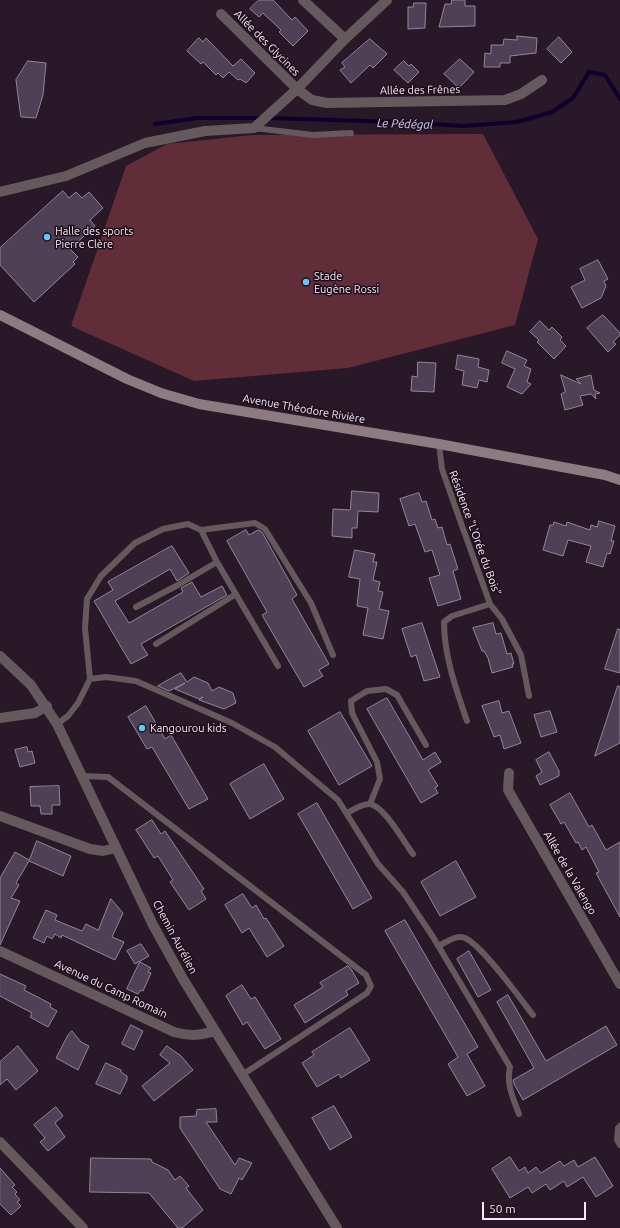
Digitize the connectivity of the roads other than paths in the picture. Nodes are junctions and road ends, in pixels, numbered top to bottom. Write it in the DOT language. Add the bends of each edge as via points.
graph roads {
  1 [pos="303,0"];
  2 [pos="387,0"];
  3 [pos="221,14"];
  4 [pos="344,39"];
  5 [pos="542,80"];
  6 [pos="297,89"];
  7 [pos="254,128"];
  8 [pos="352,133"];
  9 [pos="0,192"];
  10 [pos="0,315"];
  11 [pos="439,444"];
  12 [pos="620,480"];
  13 [pos="201,530"];
  14 [pos="217,562"];
  15 [pos="236,594"];
  16 [pos="490,604"];
  17 [pos="136,607"];
  18 [pos="156,644"];
  19 [pos="333,655"];
  20 [pos="0,656"];
  21 [pos="278,666"];
  22 [pos="90,679"];
  23 [pos="530,696"];
  24 [pos="47,706"];
  25 [pos="0,718"];
  26 [pos="467,721"];
  27 [pos="57,724"];
  28 [pos="426,745"];
  29 [pos="509,773"];
  30 [pos="82,776"];
  31 [pos="370,804"];
  32 [pos="347,813"];
  33 [pos="0,816"];
  34 [pos="116,848"];
  35 [pos="413,854"];
  36 [pos="438,946"];
  37 [pos="0,951"];
  38 [pos="620,984"];
  39 [pos="533,1015"];
  40 [pos="214,1031"];
  41 [pos="242,1075"];
  42 [pos="519,1114"];
  43 [pos="620,1126"];
  44 [pos="0,1142"];
  45 [pos="620,1145"];
  46 [pos="83,1228"];
  47 [pos="337,1228"];
  1 -- 4 [label="street"];
  2 -- 4 [label="street"];
  3 -- 6 [label="street, Allée des Glycines"];
  4 -- 6 [label="street"];
  5 -- 6 [label="street, Allée des Frênes" via="521,94 505,100 327,103 312,100"];
  6 -- 7 [label="street"];
  7 -- 8 [label="lane" via="313,135"];
  7 -- 9 [label="street" via="205,131 145,143 66,176"];
  10 -- 11 [label="main road, Avenue Théodore Rivière" via="127,379 161,393 199,404"];
  11 -- 12 [label="main road, Avenue Théodore Rivière"];
  11 -- 16 [label="lane, Résidence \"L'Orée du Bois\"" via="442,469"];
  13 -- 14 [label="lane"];
  13 -- 19 [label="lane" via="255,523 265,528 311,603"];
  13 -- 22 [label="lane" via="188,524 164,529 135,543 101,576 87,599 85,628"];
  14 -- 15 [label="lane"];
  14 -- 17 [label="lane"];
  15 -- 18 [label="lane"];
  15 -- 21 [label="lane"];
  16 -- 23 [label="lane, Résidence \"L'Orée du Bois\"" via="502,619 521,656"];
  16 -- 26 [label="lane, Résidence \"L'Orée du Bois\"" via="452,616 444,622 449,666"];
  20 -- 24 [label="street, Chemin Aurélien" via="31,685"];
  22 -- 27 [label="lane" via="78,703 68,716"];
  22 -- 32 [label="lane" via="106,677 136,681 232,723 275,747 338,800"];
  24 -- 25 [label="street" via="35,713"];
  24 -- 27 [label="street, Chemin Aurélien"];
  27 -- 30 [label="street, Chemin Aurélien"];
  28 -- 31 [label="lane" via="397,695 386,689 367,691 352,701 352,713 377,762 380,779"];
  29 -- 38 [label="street, Allée de la Valengo" via="508,790"];
  30 -- 34 [label="street, Chemin Aurélien"];
  30 -- 41 [label="lane" via="108,777 366,975 371,986 367,993"];
  31 -- 32 [label="lane" via="364,804"];
  31 -- 35 [label="lane" via="381,809"];
  32 -- 36 [label="lane" via="378,864 403,892"];
  33 -- 34 [label="street" via="90,849 103,851"];
  34 -- 40 [label="street, Chemin Aurélien" via="154,925"];
  36 -- 39 [label="lane" via="463,936 477,945"];
  36 -- 42 [label="lane" via="510,1067 508,1078"];
  37 -- 40 [label="street, Avenue du Camp Romain" via="174,1032 189,1036"];
  40 -- 41 [label="street, Chemin Aurélien"];
  41 -- 47 [label="street, Chemin Aurélien"];
  43 -- 45 [label="lane" via="617,1140"];
  44 -- 46 [label="street"];
}
